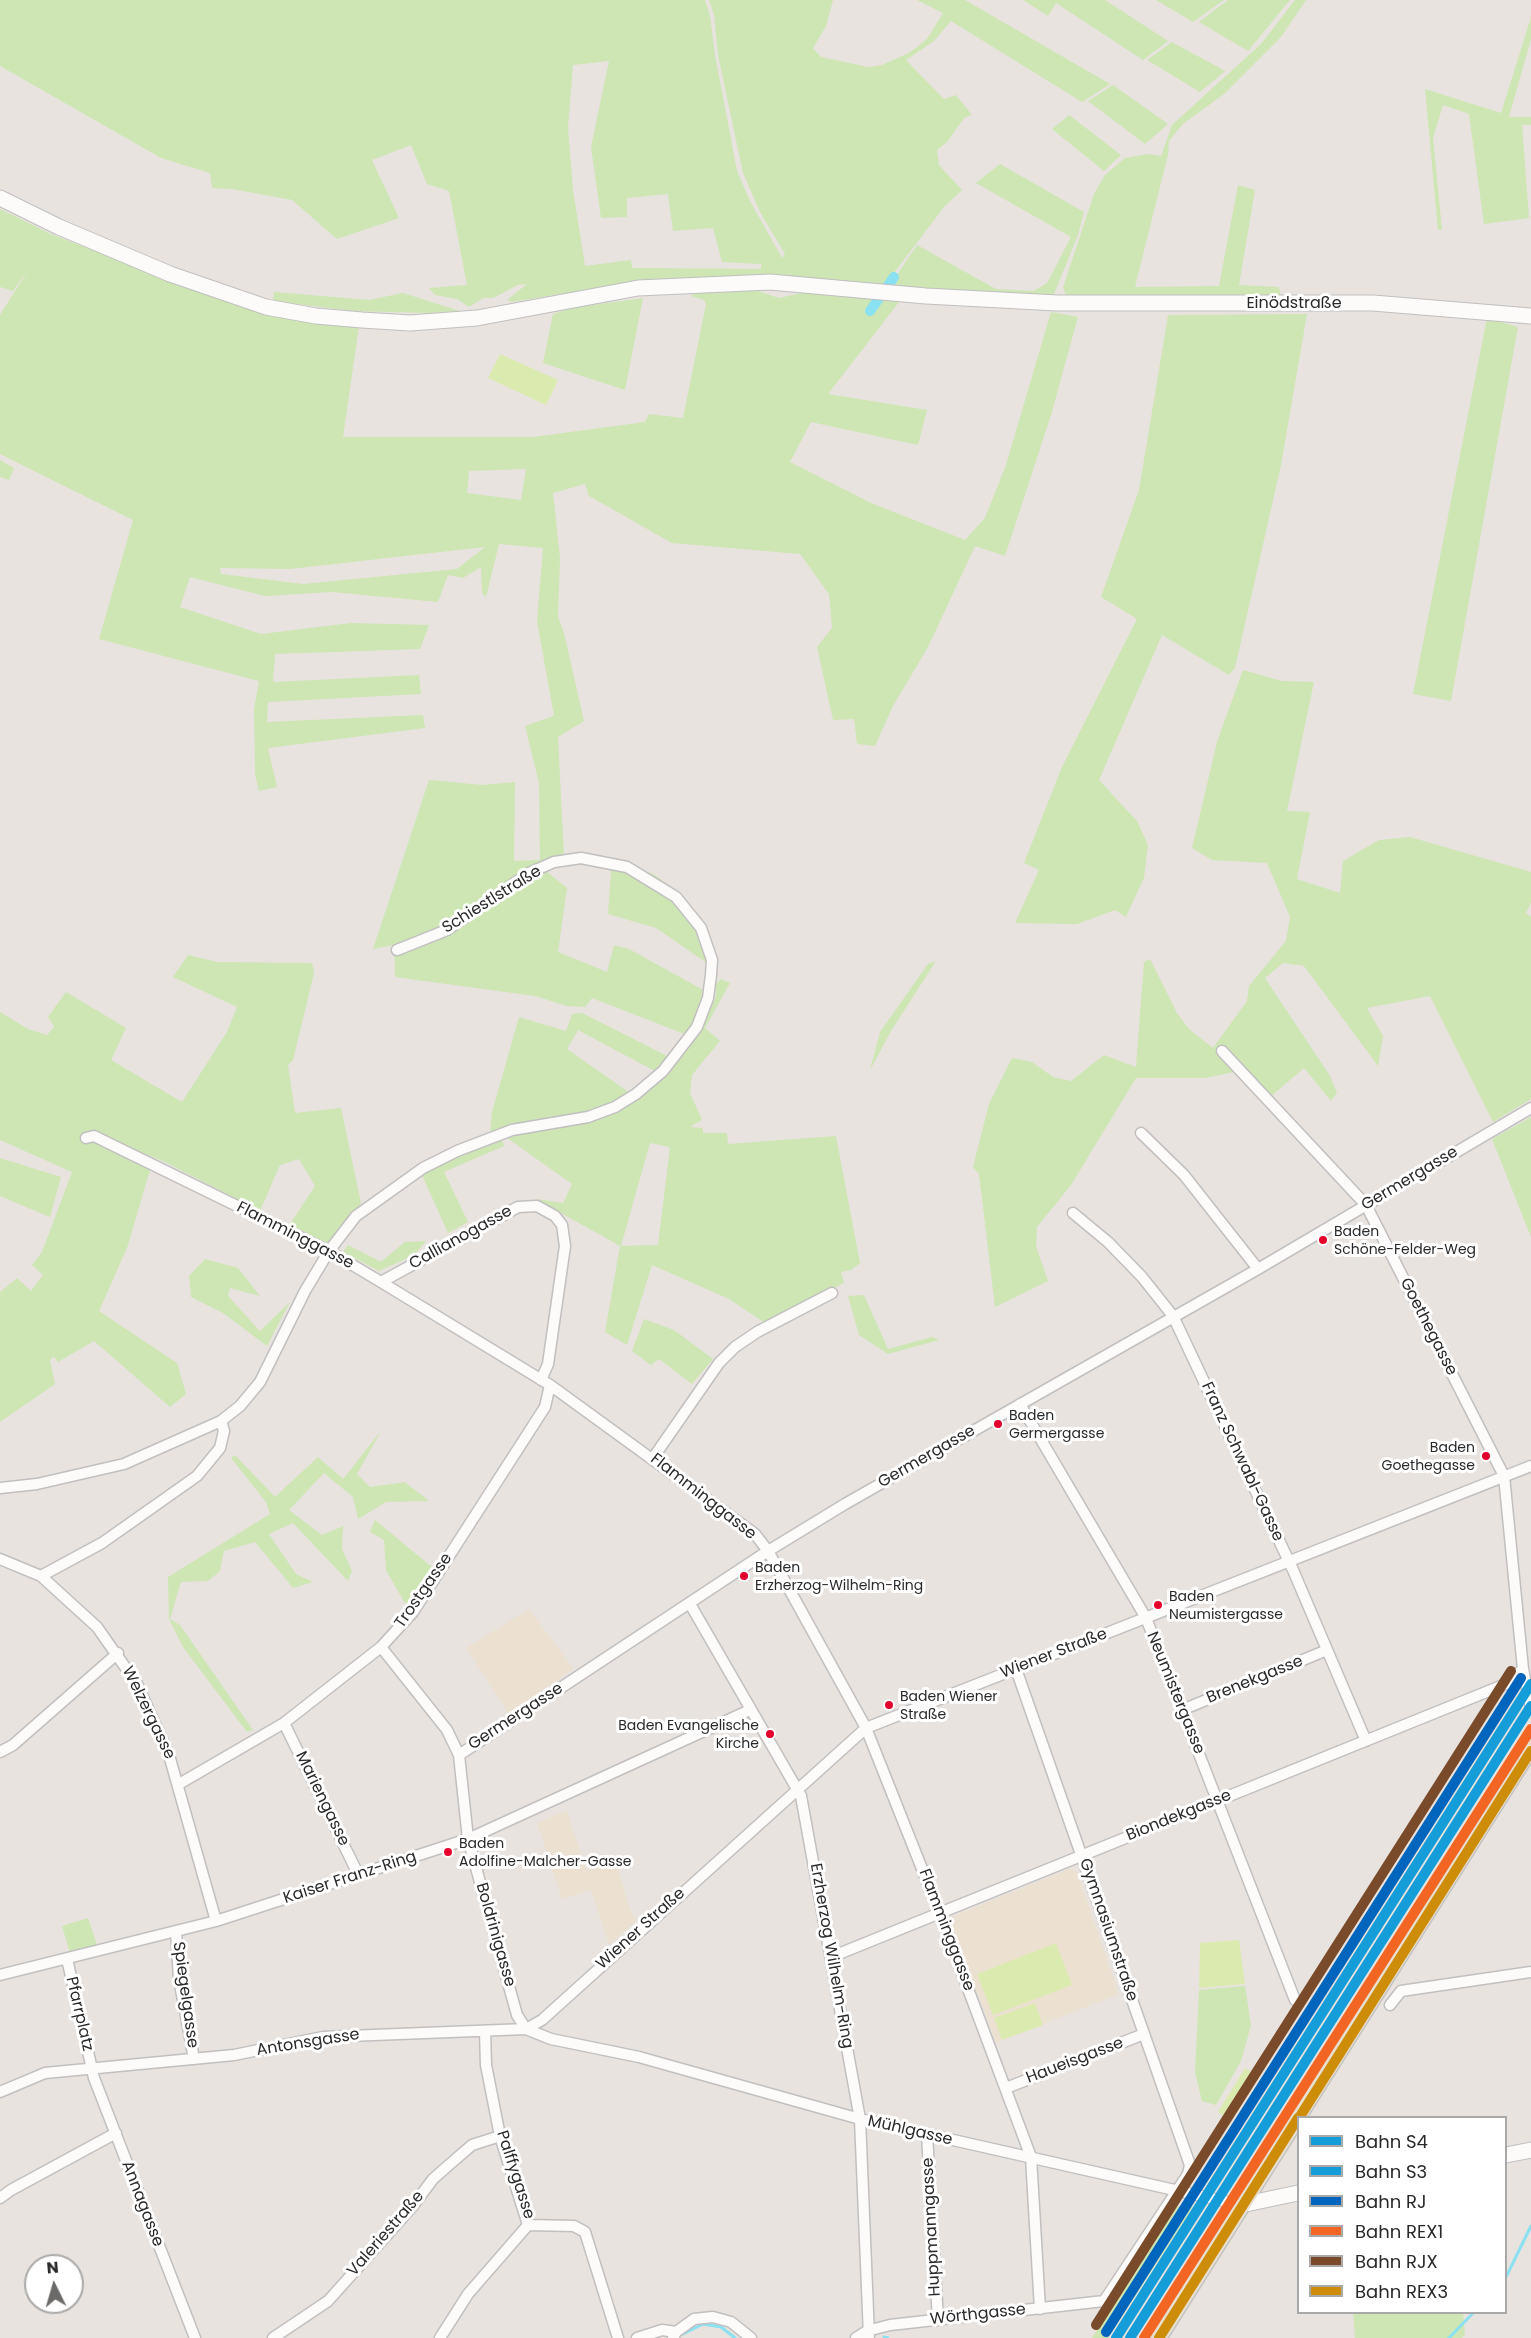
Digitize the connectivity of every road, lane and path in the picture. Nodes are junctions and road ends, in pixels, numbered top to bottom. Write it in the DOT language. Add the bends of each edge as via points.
graph roads {
  1 [pos="0,198"];
  2 [pos="1531,316"];
  3 [pos="397,950"];
  4 [pos="1222,1051"];
  5 [pos="1531,1108"];
  6 [pos="1141,1133"];
  7 [pos="86,1138"];
  8 [pos="1366,1205"];
  9 [pos="1073,1213"];
  10 [pos="564,1236"];
  11 [pos="329,1251"];
  12 [pos="1258,1269"];
  13 [pos="381,1282"];
  14 [pos="832,1293"];
  15 [pos="1173,1316"];
  16 [pos="545,1383"];
  17 [pos="1020,1404"];
  18 [pos="221,1421"];
  19 [pos="652,1458"];
  20 [pos="1531,1466"];
  21 [pos="1504,1476"];
  22 [pos="2,1485"];
  23 [pos="768,1551"];
  24 [pos="0,1559"];
  25 [pos="1289,1561"];
  26 [pos="41,1576"];
  27 [pos="690,1604"];
  28 [pos="1146,1618"];
  29 [pos="381,1647"];
  30 [pos="1327,1650"];
  31 [pos="117,1653"];
  32 [pos="1016,1669"];
  33 [pos="1523,1669"];
  34 [pos="1531,1708"];
  35 [pos="750,1710"];
  36 [pos="1182,1710"];
  37 [pos="284,1723"];
  38 [pos="866,1728"];
  39 [pos="1366,1741"];
  40 [pos="1531,1748"];
  41 [pos="0,1752"];
  42 [pos="459,1755"];
  43 [pos="179,1784"];
  44 [pos="797,1788"];
  45 [pos="1218,1801"];
  46 [pos="468,1839"];
  47 [pos="1082,1856"];
  48 [pos="359,1876"];
  49 [pos="940,1914"];
  50 [pos="216,1921"];
  51 [pos="176,1932"];
  52 [pos="831,1958"];
  53 [pos="67,1959"];
  54 [pos="1531,1972"];
  55 [pos="0,1975"];
  56 [pos="1295,2000"];
  57 [pos="1390,2005"];
  58 [pos="526,2029"];
  59 [pos="485,2031"];
  60 [pos="1144,2034"];
  61 [pos="194,2059"];
  62 [pos="92,2070"];
  63 [pos="1,2087"];
  64 [pos="1005,2088"];
  65 [pos="1297,2116"];
  66 [pos="1297,2117"];
  67 [pos="860,2119"];
  68 [pos="116,2133"];
  69 [pos="927,2135"];
  70 [pos="501,2136"];
  71 [pos="1531,2150"];
  72 [pos="1507,2155"];
  73 [pos="1031,2157"];
  74 [pos="1179,2191"];
  75 [pos="1297,2193"];
  76 [pos="0,2198"];
  77 [pos="1241,2205"];
  78 [pos="528,2225"];
  79 [pos="1104,2301"];
  80 [pos="1040,2309"];
  81 [pos="938,2320"];
  82 [pos="674,2335"];
  83 [pos="868,2335"];
  84 [pos="195,2338"];
  85 [pos="273,2338"];
  86 [pos="440,2338"];
  87 [pos="618,2338"];
  88 [pos="637,2338"];
  89 [pos="750,2338"];
  90 [pos="856,2338"];
  91 [pos="1158,2338"];
  1 -- 2 [label="street, Einödstraße" via="171,274 266,307 316,316 410,323 477,318 638,288 770,282 1057,303 1373,303"];
  3 -- 11 [label="street, Schiestlstraße" via="447,930 529,873 555,862 581,858 627,867 676,897 700,928 712,960 708,998 697,1027 663,1071 636,1094 588,1117 512,1130 423,1168 356,1216"];
  4 -- 8 [label="street, Goethegasse"];
  5 -- 8 [label="street, Germergasse"];
  6 -- 12 [label="street" via="1184,1175"];
  7 -- 11 [label="street, Flamminggasse" via="94,1136"];
  8 -- 12 [label="street, Germergasse"];
  8 -- 21 [label="street, Goethegasse"];
  9 -- 15 [label="street, Franz Schwabl-Gasse" via="1142,1277"];
  10 -- 13 [label="street, Callianogasse" via="555,1215 537,1206 518,1207"];
  10 -- 16 [label="street, Trostgasse"];
  11 -- 13 [label="street, Flamminggasse"];
  11 -- 18 [label="street, Schiestlstraße" via="260,1382"];
  12 -- 15 [label="street, Germergasse"];
  13 -- 16 [label="street, Flamminggasse"];
  14 -- 19 [label="street" via="735,1347 719,1363"];
  15 -- 17 [label="street, Germergasse"];
  15 -- 25 [label="street, Franz Schwabl-Gasse"];
  16 -- 19 [label="street, Flamminggasse"];
  16 -- 29 [label="street, Trostgasse" via="545,1407 413,1612"];
  17 -- 23 [label="street, Germergasse"];
  17 -- 28 [label="street, Neumistergasse"];
  18 -- 22 [label="street, Schiestlstraße" via="124,1464 82,1475"];
  18 -- 26 [label="street" via="224,1431 220,1448 198,1476 102,1543"];
  19 -- 23 [label="street, Flamminggasse" via="755,1534"];
  20 -- 21 [label="street, Wiener Straße"];
  21 -- 25 [label="street, Wiener Straße"];
  21 -- 33 [label="street"];
  23 -- 27 [label="street, Germergasse"];
  23 -- 38 [label="street, Flamminggasse"];
  24 -- 26 [label="street, Welzergasse"];
  25 -- 28 [label="street, Wiener Straße"];
  25 -- 30 [label="street, Franz Schwabl-Gasse"];
  26 -- 31 [label="street, Welzergasse" via="97,1627"];
  27 -- 35 [label="street, Erzherzog Wilhelm-Ring"];
  27 -- 42 [label="street, Germergasse"];
  28 -- 32 [label="street, Wiener Straße"];
  28 -- 36 [label="street, Neumistergasse"];
  29 -- 37 [label="street, Trostgasse"];
  29 -- 42 [label="street" via="447,1730"];
  30 -- 36 [label="street, Brenekgasse"];
  30 -- 39 [label="street, Franz Schwabl-Gasse"];
  31 -- 41 [label="street" via="13,1745"];
  31 -- 43 [label="street, Welzergasse" via="137,1684"];
  32 -- 38 [label="street, Wiener Straße"];
  32 -- 47 [label="street, Gymnasiumstraße"];
  33 -- 34 [label="street"];
  33 -- 39 [label="street, Biondekgasse" via="1506,1684"];
  35 -- 44 [label="street, Erzherzog Wilhelm-Ring"];
  35 -- 46 [label="street, Kaiser Franz-Ring"];
  36 -- 45 [label="street, Neumistergasse"];
  37 -- 43 [label="street, Trostgasse"];
  37 -- 48 [label="street, Mariengasse"];
  38 -- 44 [label="street, Wiener Straße"];
  38 -- 49 [label="street, Flamminggasse"];
  39 -- 45 [label="street, Biondekgasse"];
  40 -- 65 [label="main road"];
  42 -- 46 [label="street, Boldrinigasse"];
  43 -- 50 [label="street, Welzergasse"];
  44 -- 52 [label="street, Erzherzog Wilhelm-Ring"];
  44 -- 58 [label="street, Wiener Straße" via="542,2020"];
  45 -- 47 [label="street, Biondekgasse"];
  45 -- 56 [label="street, Neumistergasse"];
  46 -- 48 [label="street, Kaiser Franz-Ring"];
  46 -- 58 [label="street, Boldrinigasse" via="517,2015"];
  47 -- 49 [label="street, Biondekgasse"];
  47 -- 60 [label="street, Gymnasiumstraße"];
  48 -- 50 [label="street, Kaiser Franz-Ring"];
  49 -- 52 [label="street, Biondekgasse"];
  49 -- 64 [label="street, Flamminggasse"];
  50 -- 51 [label="street, Kaiser Franz-Ring"];
  51 -- 53 [label="street, Kaiser Franz-Ring"];
  51 -- 61 [label="street, Spiegelgasse"];
  52 -- 67 [label="street, Erzherzog Wilhelm-Ring"];
  53 -- 55 [label="street, Kaiser Franz-Ring"];
  53 -- 62 [label="street, Pfarrplatz"];
  54 -- 57 [label="street" via="1401,1991"];
  58 -- 59 [label="street, Antonsgasse"];
  58 -- 67 [label="street, Mühlgasse" via="551,2039 639,2057"];
  59 -- 61 [label="street, Antonsgasse" via="352,2034"];
  59 -- 70 [label="street, Palffygasse" via="486,2065"];
  60 -- 64 [label="street, Haueisgasse"];
  60 -- 74 [label="street, Gymnasiumstraße" via="1190,2165"];
  61 -- 62 [label="street, Antonsgasse"];
  62 -- 63 [label="street, Antonsgasse" via="45,2073"];
  62 -- 68 [label="street, Annagasse"];
  64 -- 73 [label="street, Flamminggasse"];
  66 -- 77 [label="main road"];
  67 -- 69 [label="street, Mühlgasse"];
  67 -- 83 [label="street, Erzherzog Wilhelm-Ring"];
  68 -- 76 [label="street"];
  68 -- 84 [label="street, Annagasse"];
  69 -- 73 [label="street, Mühlgasse"];
  69 -- 81 [label="street, Huppmanngasse"];
  70 -- 78 [label="street, Palffygasse"];
  70 -- 85 [label="street, Valeriestraße" via="472,2145 433,2179 328,2301"];
  71 -- 72 [label="street"];
  73 -- 74 [label="street, Mühlgasse"];
  73 -- 80 [label="street, Flamminggasse"];
  74 -- 77 [label="street, Mühlgasse"];
  74 -- 79 [label="street, Gymnasiumstraße"];
  75 -- 77 [label="street, Mühlgasse"];
  77 -- 91 [label="main road"];
  78 -- 86 [label="street" via="468,2295"];
  78 -- 87 [label="street, Palffygasse" via="574,2226 585,2232"];
  79 -- 80 [label="street, Wörthgasse"];
  80 -- 81 [label="street, Wörthgasse"];
  81 -- 83 [label="street, Wörthgasse" via="890,2325"];
  82 -- 88 [label="street" via="662,2330"];
  82 -- 89 [label="street" via="694,2319 713,2317 731,2322"];
  83 -- 90 [label="street, Wörthgasse"];
}
